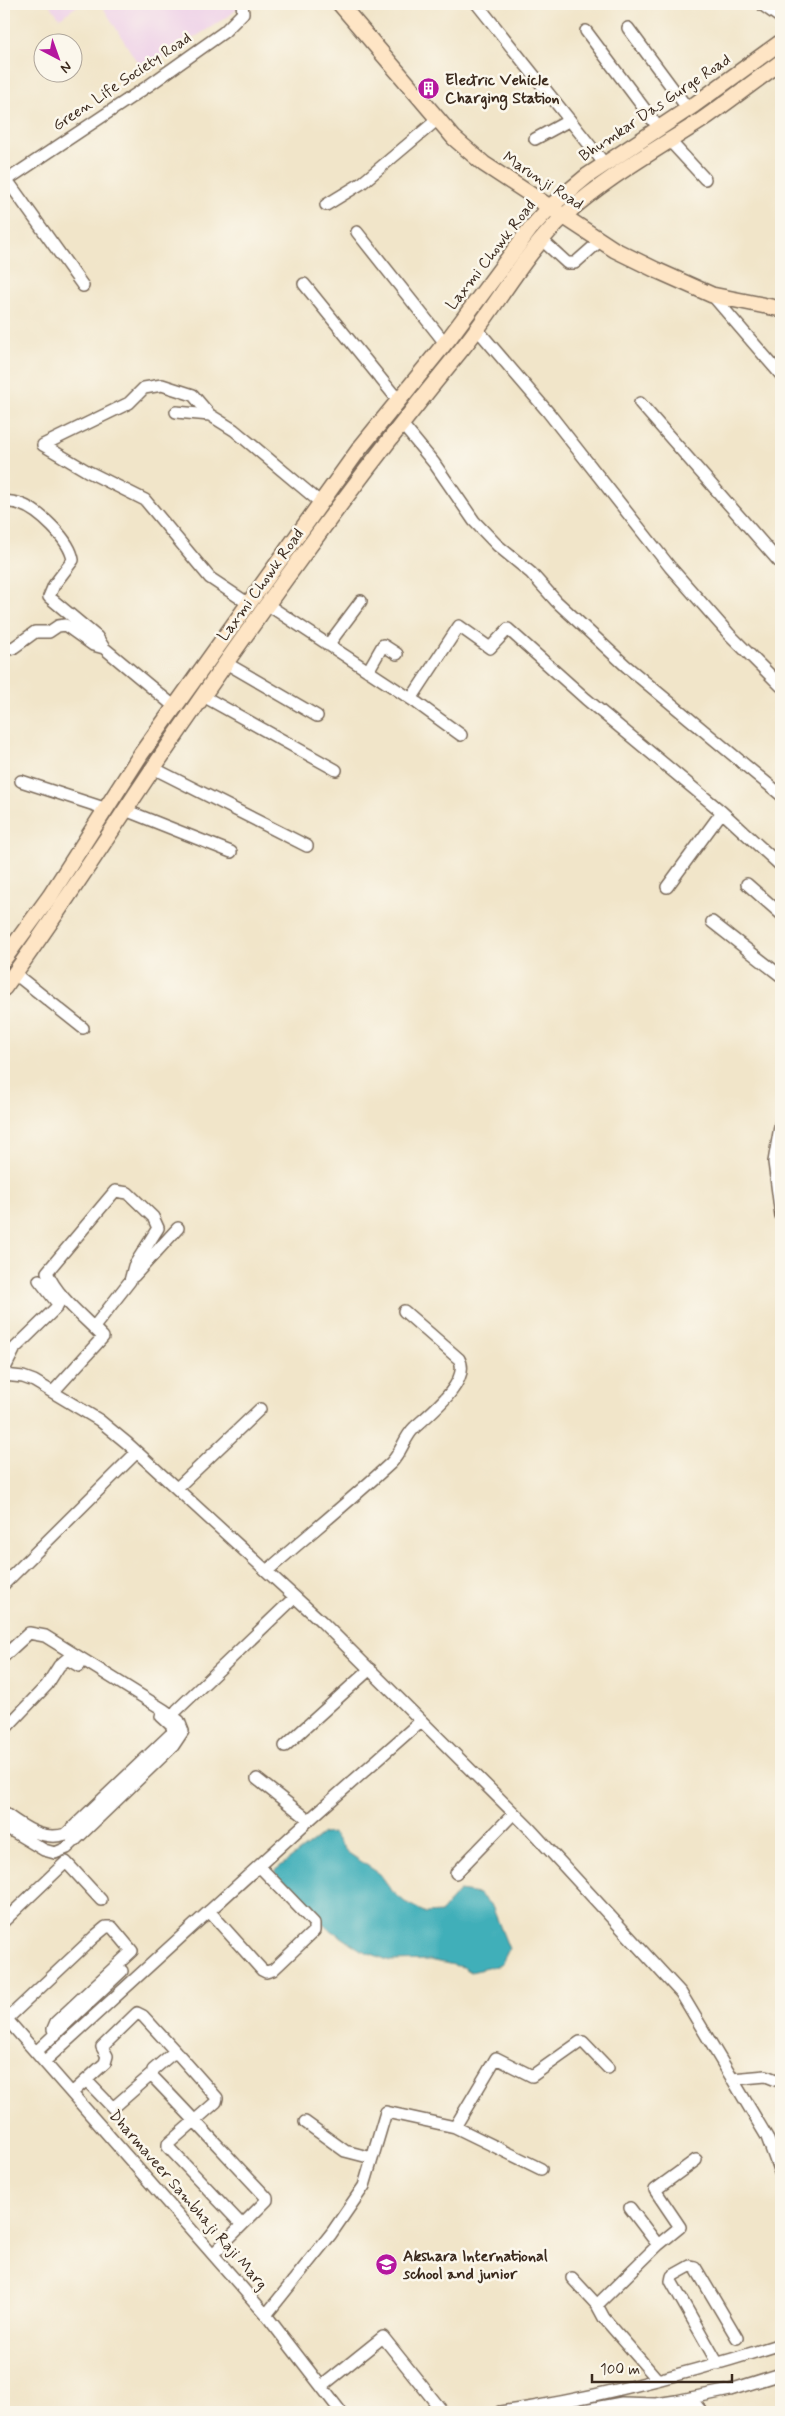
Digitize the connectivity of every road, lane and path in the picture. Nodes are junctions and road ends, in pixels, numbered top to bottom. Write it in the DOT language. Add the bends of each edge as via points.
graph roads {
  1 [pos="242,4"];
  2 [pos="340,4"];
  3 [pos="477,4"];
  4 [pos="761,4"];
  5 [pos="781,18"];
  6 [pos="628,28"];
  7 [pos="586,31"];
  8 [pos="781,42"];
  9 [pos="781,62"];
  10 [pos="688,109"];
  11 [pos="438,119"];
  12 [pos="570,120"];
  13 [pos="698,122"];
  14 [pos="658,127"];
  15 [pos="535,139"];
  16 [pos="669,140"];
  17 [pos="604,163"];
  18 [pos="705,179"];
  19 [pos="326,205"];
  20 [pos="551,206"];
  21 [pos="565,215"];
  22 [pos="358,232"];
  23 [pos="542,240"];
  24 [pos="601,240"];
  25 [pos="304,284"];
  26 [pos="83,286"];
  27 [pos="712,295"];
  28 [pos="780,310"];
  29 [pos="477,329"];
  30 [pos="445,343"];
  31 [pos="781,375"];
  32 [pos="398,400"];
  33 [pos="640,403"];
  34 [pos="176,412"];
  35 [pos="210,415"];
  36 [pos="385,416"];
  37 [pos="399,425"];
  38 [pos="4,501"];
  39 [pos="321,503"];
  40 [pos="781,564"];
  41 [pos="252,600"];
  42 [pos="361,600"];
  43 [pos="268,606"];
  44 [pos="328,645"];
  45 [pos="4,648"];
  46 [pos="104,648"];
  47 [pos="397,654"];
  48 [pos="226,663"];
  49 [pos="368,671"];
  50 [pos="781,686"];
  51 [pos="203,696"];
  52 [pos="411,699"];
  53 [pos="175,708"];
  54 [pos="318,716"];
  55 [pos="461,735"];
  56 [pos="153,768"];
  57 [pos="336,770"];
  58 [pos="21,782"];
  59 [pos="119,789"];
  60 [pos="781,795"];
  61 [pos="129,804"];
  62 [pos="107,809"];
  63 [pos="722,812"];
  64 [pos="307,846"];
  65 [pos="232,852"];
  66 [pos="781,866"];
  67 [pos="747,884"];
  68 [pos="667,887"];
  69 [pos="781,914"];
  70 [pos="712,922"];
  71 [pos="4,959"];
  72 [pos="14,973"];
  73 [pos="781,976"];
  74 [pos="4,988"];
  75 [pos="83,1028"];
  76 [pos="781,1121"];
  77 [pos="781,1216"];
  78 [pos="178,1228"];
  79 [pos="39,1280"];
  80 [pos="130,1281"];
  81 [pos="404,1311"];
  82 [pos="94,1327"];
  83 [pos="4,1370"];
  84 [pos="4,1375"];
  85 [pos="52,1392"];
  86 [pos="260,1409"];
  87 [pos="137,1452"];
  88 [pos="177,1488"];
  89 [pos="267,1571"];
  90 [pos="4,1584"];
  91 [pos="295,1597"];
  92 [pos="4,1656"];
  93 [pos="370,1669"];
  94 [pos="177,1710"];
  95 [pos="422,1721"];
  96 [pos="4,1730"];
  97 [pos="285,1746"];
  98 [pos="257,1779"];
  99 [pos="4,1813"];
  100 [pos="514,1813"];
  101 [pos="309,1820"];
  102 [pos="4,1826"];
  103 [pos="259,1866"];
  104 [pos="456,1873"];
  105 [pos="101,1900"];
  106 [pos="209,1911"];
  107 [pos="4,1922"];
  108 [pos="108,1937"];
  109 [pos="128,1955"];
  110 [pos="5,2018"];
  111 [pos="36,2052"];
  112 [pos="176,2052"];
  113 [pos="45,2061"];
  114 [pos="608,2068"];
  115 [pos="152,2074"];
  116 [pos="732,2079"];
  117 [pos="86,2080"];
  118 [pos="781,2082"];
  119 [pos="73,2092"];
  120 [pos="194,2121"];
  121 [pos="305,2122"];
  122 [pos="455,2127"];
  123 [pos="372,2158"];
  124 [pos="696,2160"];
  125 [pos="541,2169"];
  126 [pos="781,2175"];
  127 [pos="630,2208"];
  128 [pos="242,2225"];
  129 [pos="658,2245"];
  130 [pos="213,2254"];
  131 [pos="572,2278"];
  132 [pos="597,2305"];
  133 [pos="266,2315"];
  134 [pos="737,2338"];
  135 [pos="781,2344"];
  136 [pos="718,2364"];
  137 [pos="781,2374"];
  138 [pos="657,2380"];
  139 [pos="322,2386"];
  140 [pos="690,2398"];
  141 [pos="624,2407"];
  142 [pos="341,2412"];
  143 [pos="443,2412"];
  144 [pos="500,2412"];
  145 [pos="573,2412"];
  146 [pos="702,2412"];
  1 -- 26 [label="street, Green Life Society Road" via="243,13 224,32 8,180"];
  2 -- 11 [label="main road, Marunji Road"];
  3 -- 12 [label="street"];
  4 -- 5 [label="street"];
  6 -- 10 [label="street"];
  7 -- 14 [label="street"];
  8 -- 10 [label="main road, Bhumkar Das Gurge Road"];
  9 -- 13 [label="main road, Bhumkar Das Gurge Road"];
  10 -- 13 [label="main road"];
  10 -- 14 [label="main road, Bhumkar Das Gurge Road"];
  11 -- 19 [label="street" via="362,183"];
  11 -- 20 [label="main road, Marunji Road" via="484,164"];
  12 -- 15 [label="street"];
  12 -- 17 [label="street"];
  13 -- 16 [label="main road, Bhumkar Das Gurge Road"];
  14 -- 17 [label="main road, Bhumkar Das Gurge Road"];
  16 -- 18 [label="street"];
  16 -- 21 [label="main road, Bhumkar Das Gurge Road" via="597,188"];
  17 -- 20 [label="main road, Bhumkar Das Gurge Road"];
  20 -- 21 [label="main road, Marunji Road"];
  20 -- 30 [label="main road, Laxmi Chowk Road" via="530,229"];
  21 -- 23 [label="main road, Laxmi Chowk Road"];
  21 -- 24 [label="main road, Marunji Road"];
  22 -- 30 [label="street"];
  23 -- 24 [label="street" via="567,263 575,263"];
  23 -- 29 [label="main road, Laxmi Chowk Road"];
  24 -- 27 [label="main road, Marunji Road" via="647,266"];
  25 -- 32 [label="street"];
  27 -- 28 [label="main road, Marunji Road"];
  27 -- 31 [label="street"];
  29 -- 37 [label="main road, Laxmi Chowk Road"];
  29 -- 50 [label="street" via="548,412 670,567 729,634"];
  30 -- 32 [label="main road, Laxmi Chowk Road"];
  32 -- 36 [label="main road, Laxmi Chowk Road"];
  33 -- 40 [label="street"];
  34 -- 35 [label="street"];
  35 -- 39 [label="street" via="234,430"];
  35 -- 41 [label="street" via="193,395 162,385 144,388 129,403 43,445 145,500 210,578"];
  36 -- 37 [label="main road"];
  36 -- 39 [label="main road, Laxmi Chowk Road"];
  37 -- 43 [label="main road, Laxmi Chowk Road"];
  37 -- 60 [label="street" via="434,463 474,521 501,549 531,573 556,601 626,666"];
  38 -- 46 [label="street" via="36,513 53,528 72,553 73,560 49,597 98,637"];
  39 -- 41 [label="main road, Laxmi Chowk Road"];
  41 -- 43 [label="main road"];
  41 -- 53 [label="main road, Laxmi Chowk Road"];
  42 -- 44 [label="street"];
  43 -- 44 [label="street"];
  43 -- 48 [label="main road, Laxmi Chowk Road"];
  44 -- 49 [label="street"];
  45 -- 46 [label="street" via="13,648 35,632 49,632 65,625 93,645"];
  46 -- 53 [label="street"];
  47 -- 49 [label="street" via="383,645"];
  48 -- 51 [label="main road, Laxmi Chowk Road"];
  48 -- 54 [label="street"];
  49 -- 52 [label="street"];
  51 -- 56 [label="main road, Laxmi Chowk Road"];
  51 -- 57 [label="street"];
  52 -- 55 [label="street"];
  52 -- 63 [label="street" via="459,626 490,648 508,629 586,699"];
  53 -- 59 [label="main road, Laxmi Chowk Road"];
  56 -- 61 [label="main road, Laxmi Chowk Road"];
  56 -- 64 [label="street"];
  58 -- 62 [label="street"];
  59 -- 61 [label="main road"];
  59 -- 62 [label="main road, Laxmi Chowk Road"];
  61 -- 65 [label="street"];
  61 -- 72 [label="main road, Laxmi Chowk Road" via="64,905"];
  62 -- 71 [label="main road, Laxmi Chowk Road"];
  63 -- 66 [label="street"];
  63 -- 68 [label="street"];
  67 -- 69 [label="street"];
  70 -- 73 [label="street"];
  72 -- 74 [label="main road, Laxmi Chowk Road"];
  72 -- 75 [label="street"];
  76 -- 77 [label="street" via="774,1162"];
  78 -- 80 [label="street"];
  79 -- 83 [label="street" via="58,1304 15,1348"];
  80 -- 82 [label="street"];
  80 -- 82 [label="street" via="134,1266 158,1228 153,1217 128,1193 115,1191 47,1272 51,1283"];
  81 -- 89 [label="street" via="459,1359 462,1371 448,1396 413,1429 393,1461"];
  82 -- 85 [label="street" via="103,1337"];
  84 -- 85 [label="street" via="23,1376"];
  85 -- 87 [label="street" via="99,1420"];
  86 -- 88 [label="street"];
  87 -- 88 [label="street"];
  87 -- 90 [label="street"];
  88 -- 89 [label="street"];
  89 -- 91 [label="street"];
  91 -- 93 [label="street"];
  91 -- 94 [label="street"];
  92 -- 102 [label="street" via="29,1633 45,1636 164,1710 179,1721 183,1730 173,1746 67,1848 55,1852 44,1850"];
  93 -- 95 [label="street"];
  93 -- 97 [label="street"];
  95 -- 100 [label="street"];
  95 -- 101 [label="street"];
  96 -- 99 [label="street" via="67,1659 173,1727 172,1732 66,1834 48,1837"];
  98 -- 101 [label="street"];
  100 -- 104 [label="street"];
  100 -- 116 [label="street" via="681,1993"];
  101 -- 103 [label="street"];
  103 -- 106 [label="street"];
  103 -- 106 [label="street" via="314,1923 314,1931 273,1970 262,1970"];
  105 -- 107 [label="street" via="66,1862"];
  106 -- 113 [label="street"];
  108 -- 109 [label="street" via="113,1937"];
  109 -- 110 [label="street" via="132,1949 112,1927 106,1927"];
  109 -- 111 [label="street" via="56,2022 55,2035"];
  110 -- 111 [label="street, Dharmaveer Sambhaji Raji Marg"];
  111 -- 113 [label="street, Dharmaveer Sambhaji Raji Marg"];
  112 -- 115 [label="street" via="157,2066"];
  112 -- 117 [label="street" via="143,2016 136,2013 105,2042 102,2047 107,2060"];
  112 -- 120 [label="street" via="217,2096 216,2102"];
  113 -- 119 [label="street, Dharmaveer Sambhaji Raji Marg"];
  114 -- 122 [label="street" via="583,2042 532,2076 496,2058"];
  115 -- 117 [label="street" via="113,2108"];
  115 -- 120 [label="street"];
  116 -- 118 [label="street" via="766,2076"];
  116 -- 126 [label="street" via="767,2137"];
  117 -- 119 [label="street"];
  119 -- 130 [label="street, Dharmaveer Sambhaji Raji Marg"];
  120 -- 128 [label="street" via="267,2198"];
  120 -- 128 [label="street" via="168,2147"];
  121 -- 123 [label="street" via="345,2151"];
  122 -- 123 [label="street" via="386,2112"];
  122 -- 125 [label="street"];
  123 -- 133 [label="street" via="358,2195"];
  124 -- 129 [label="street" via="655,2190 683,2232"];
  127 -- 129 [label="street"];
  128 -- 130 [label="street"];
  129 -- 132 [label="street"];
  130 -- 133 [label="street, Dharmaveer Sambhaji Raji Marg"];
  131 -- 132 [label="street"];
  132 -- 138 [label="street" via="604,2318"];
  133 -- 139 [label="street, Dharmaveer Sambhaji Raji Marg"];
  134 -- 136 [label="street" via="695,2267 690,2266 672,2276 671,2280"];
  135 -- 136 [label="street"];
  136 -- 138 [label="street"];
  137 -- 140 [label="street"];
  138 -- 144 [label="street"];
  139 -- 142 [label="street, Dharmaveer Sambhaji Raji Marg"];
  139 -- 143 [label="street" via="383,2337"];
  140 -- 141 [label="street"];
  140 -- 146 [label="street"];
  141 -- 145 [label="street"];
}
